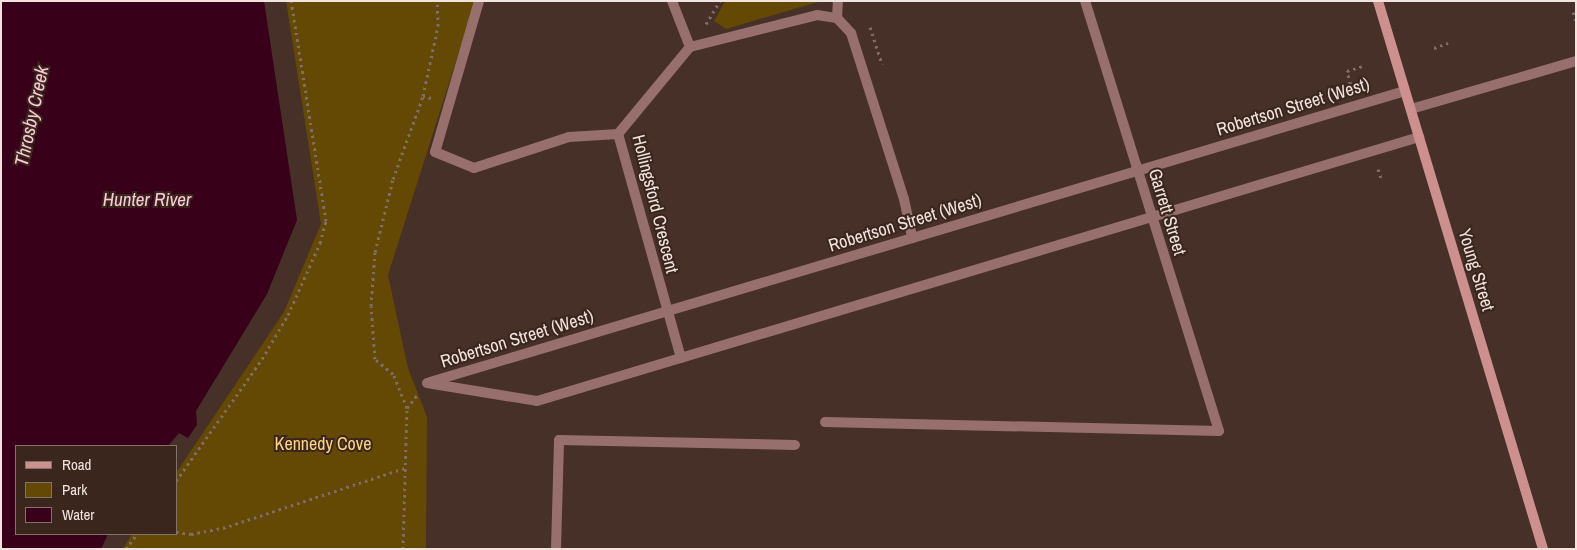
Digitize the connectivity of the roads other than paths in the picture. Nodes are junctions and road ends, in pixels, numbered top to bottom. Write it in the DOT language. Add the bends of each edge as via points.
graph roads {
  1 [pos="478,1"];
  2 [pos="672,1"];
  3 [pos="838,1"];
  4 [pos="1085,1"];
  5 [pos="1378,1"];
  6 [pos="837,18"];
  7 [pos="690,46"];
  8 [pos="1576,61"];
  9 [pos="1405,91"];
  10 [pos="1411,109"];
  11 [pos="618,134"];
  12 [pos="1419,137"];
  13 [pos="1137,171"];
  14 [pos="1151,217"];
  15 [pos="912,238"];
  16 [pos="666,312"];
  17 [pos="682,358"];
  18 [pos="825,422"];
  19 [pos="795,445"];
  20 [pos="556,549"];
  21 [pos="1542,549"];
  1 -- 11 [label="street" via="435,152 474,168 569,136"];
  2 -- 7 [label="street"];
  3 -- 6 [label="street"];
  4 -- 13 [label="street, Garrett Street"];
  5 -- 9 [label="main road, Young Street"];
  6 -- 7 [label="street" via="817,15"];
  6 -- 15 [label="street" via="851,33 904,199"];
  7 -- 11 [label="street, Hollingsford Crescent"];
  8 -- 10 [label="street"];
  9 -- 10 [label="main road, Young Street"];
  9 -- 13 [label="street, Robertson Street (West)"];
  10 -- 12 [label="main road, Young Street"];
  11 -- 16 [label="street, Hollingsford Crescent"];
  12 -- 14 [label="street, Robertson Street (West)"];
  12 -- 21 [label="main road, Young Street"];
  13 -- 14 [label="street, Garrett Street"];
  13 -- 15 [label="street, Robertson Street (West)"];
  14 -- 17 [label="street, Robertson Street (West)"];
  14 -- 18 [label="street, Garrett Street" via="1219,431"];
  15 -- 16 [label="street, Robertson Street (West)"];
  16 -- 17 [label="street, Hollingsford Crescent"];
  16 -- 17 [label="street, Robertson Street (West)" via="427,383 537,401"];
  19 -- 20 [label="street" via="559,440"];
}
